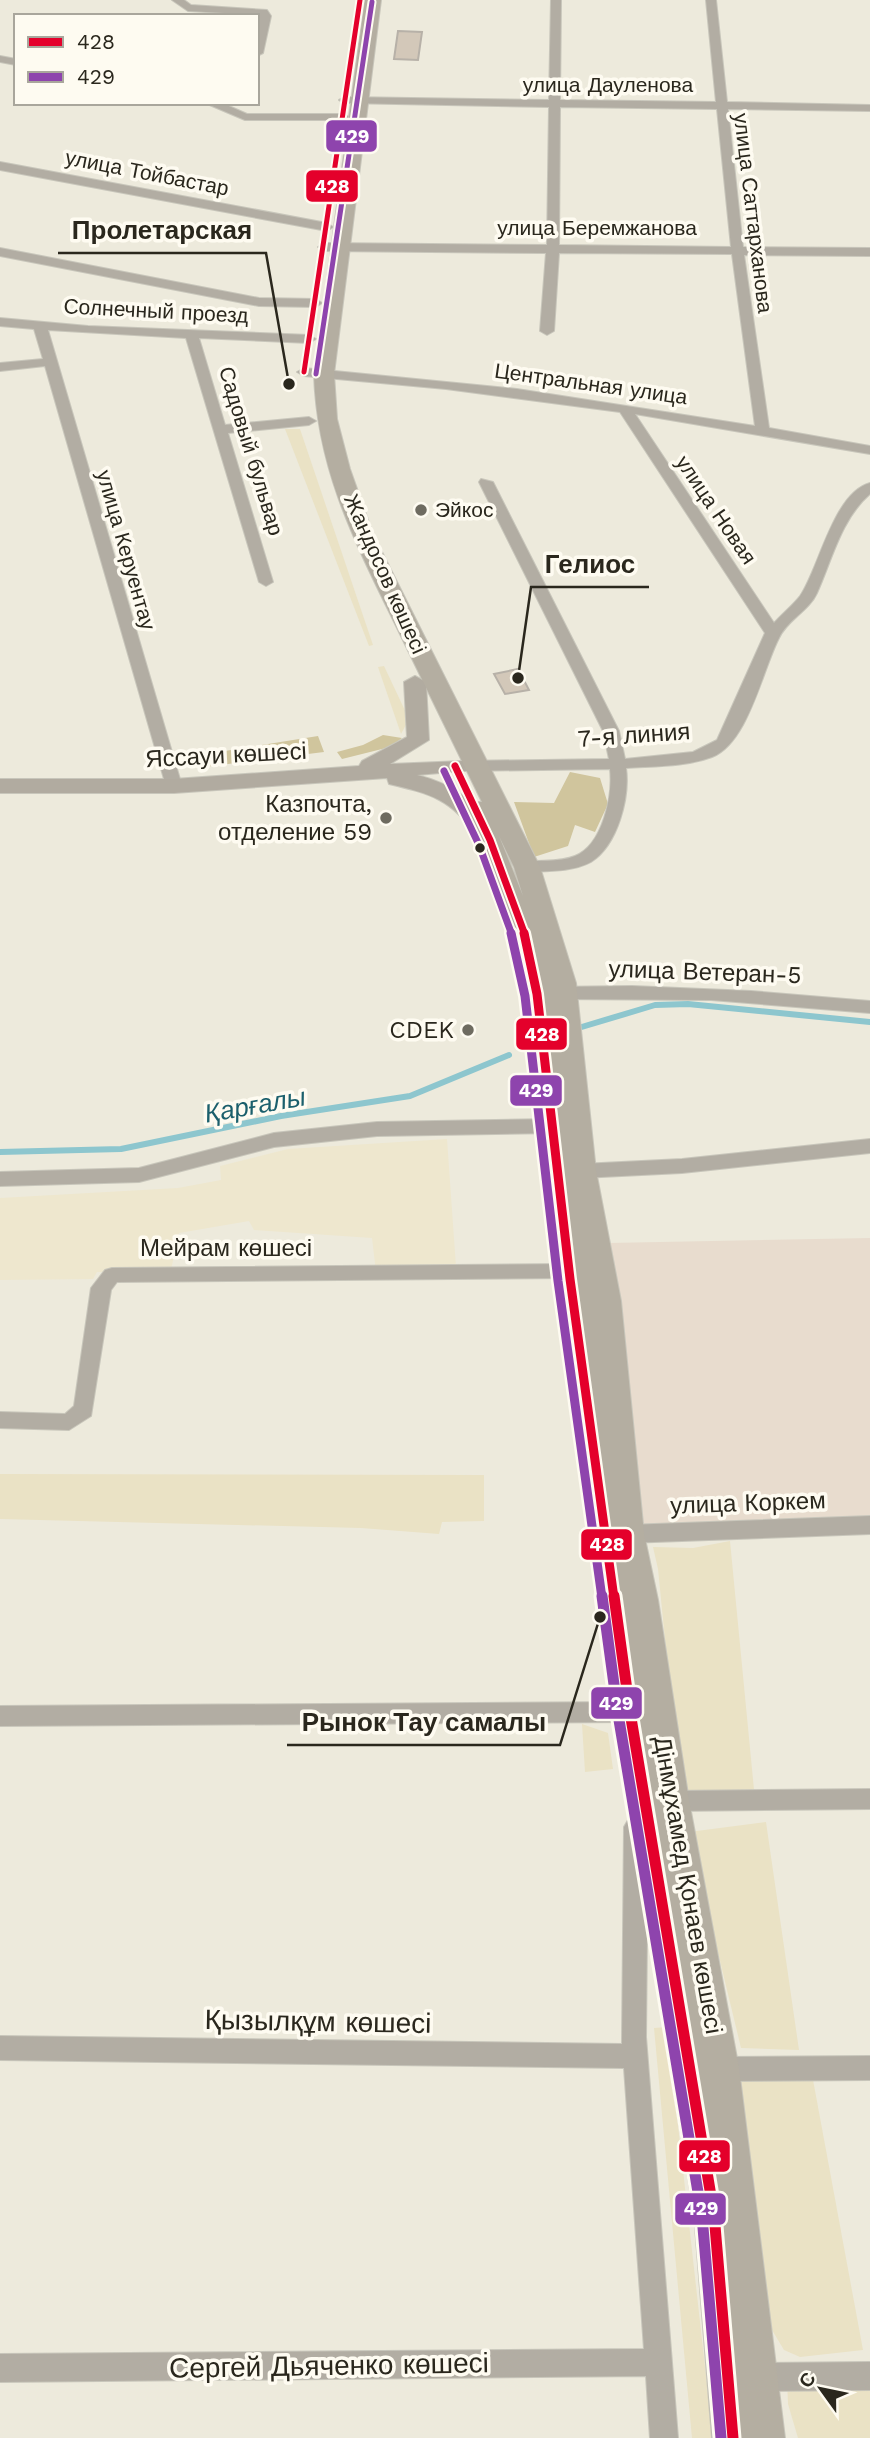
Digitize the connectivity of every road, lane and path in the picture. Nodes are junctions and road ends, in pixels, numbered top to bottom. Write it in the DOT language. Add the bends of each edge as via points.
graph roads {
  1 [pos="360,0"];
  2 [pos="373,0"];
  3 [pos="556,0"];
  4 [pos="711,0"];
  5 [pos="177,1"];
  6 [pos="259,45"];
  7 [pos="554,104"];
  8 [pos="720,104"];
  9 [pos="216,105"];
  10 [pos="248,105"];
  11 [pos="350,106"];
  12 [pos="870,108"];
  13 [pos="245,117"];
  14 [pos="0,166"];
  15 [pos="331,240"];
  16 [pos="553,247"];
  17 [pos="737,249"];
  18 [pos="0,252"];
  19 [pos="870,252"];
  20 [pos="316,303"];
  21 [pos="0,322"];
  22 [pos="40,326"];
  23 [pos="547,331"];
  24 [pos="191,333"];
  25 [pos="309,339"];
  26 [pos="49,362"];
  27 [pos="0,368"];
  28 [pos="314,373"];
  29 [pos="625,410"];
  30 [pos="309,421"];
  31 [pos="222,429"];
  32 [pos="763,431"];
  33 [pos="870,450"];
  34 [pos="485,482"];
  35 [pos="870,488"];
  36 [pos="266,582"];
  37 [pos="773,633"];
  38 [pos="415,682"];
  39 [pos="458,759"];
  40 [pos="619,764"];
  41 [pos="354,774"];
  42 [pos="0,786"];
  43 [pos="174,786"];
  44 [pos="490,840"];
  45 [pos="527,867"];
  46 [pos="870,1007"];
  47 [pos="557,1024"];
  48 [pos="552,1126"];
  49 [pos="870,1146"];
  50 [pos="581,1171"];
  51 [pos="0,1179"];
  52 [pos="569,1271"];
  53 [pos="0,1420"];
  54 [pos="870,1525"];
  55 [pos="628,1534"];
  56 [pos="616,1712"];
  57 [pos="0,1716"];
  58 [pos="637,1756"];
  59 [pos="870,1800"];
  60 [pos="671,1801"];
  61 [pos="0,2048"];
  62 [pos="635,2056"];
  63 [pos="870,2068"];
  64 [pos="720,2069"];
  65 [pos="658,2362"];
  66 [pos="0,2368"];
  67 [pos="870,2376"];
  68 [pos="759,2377"];
  69 [pos="664,2438"];
  70 [pos="733,2438"];
  71 [pos="764,2438"];
  1 -- 11 [label="main road, Жандосов көшесі"];
  2 -- 11 [label="main road, Жандосов көшесі"];
  3 -- 7 [label="street"];
  4 -- 8 [label="street, улица Саттарханова"];
  5 -- 6 [label="street" via="188,8 263,12"];
  7 -- 8 [label="street, улица Дауленова"];
  7 -- 11 [label="street, улица Дауленова"];
  7 -- 16 [label="street"];
  8 -- 12 [label="street, улица Дауленова"];
  8 -- 17 [label="street, улица Саттарханова"];
  9 -- 13 [label="street"];
  10 -- 13 [label="street"];
  11 -- 13 [label="street, улица Дауленова"];
  11 -- 15 [label="main road, Жандосов көшесі"];
  14 -- 15 [label="street, улица Тойбастар"];
  15 -- 16 [label="street, улица Беремжанова"];
  15 -- 20 [label="main road, Жандосов көшесі"];
  15 -- 28 [label="main road, Жандосов көшесі"];
  16 -- 17 [label="street, улица Беремжанова"];
  16 -- 23 [label="street"];
  17 -- 19 [label="street, улица Беремжанова"];
  17 -- 32 [label="street, улица Саттарханова"];
  18 -- 20 [label="street" via="259,302"];
  20 -- 25 [label="main road, Жандосов көшесі"];
  21 -- 22 [label="street, Солнечный проезд"];
  22 -- 24 [label="street, Солнечный проезд"];
  22 -- 26 [label="street, улица Керуентау"];
  24 -- 25 [label="street, Солнечный проезд"];
  24 -- 31 [label="street, Садовый бульвар"];
  25 -- 28 [label="main road, Жандосов көшесі"];
  26 -- 27 [label="street"];
  26 -- 43 [label="street, улица Керуентау"];
  28 -- 29 [label="street, Центральная улица" via="432,383"];
  28 -- 30 [label="main road, Жандосов көшесі"];
  28 -- 39 [label="main road, Жандосов көшесі" via="362,534"];
  29 -- 32 [label="street, Центральная улица"];
  29 -- 37 [label="street, улица Новая"];
  30 -- 31 [label="street"];
  30 -- 38 [label="main road, Жандосов көшесі" via="345,528"];
  31 -- 36 [label="street, Садовый бульвар"];
  32 -- 33 [label="street, Центральная улица"];
  34 -- 40 [label="street" via="611,731"];
  35 -- 37 [label="street, 7-я линия" via="857,498 831,539 808,596"];
  37 -- 40 [label="street, 7-я линия" via="723,743 694,757"];
  38 -- 39 [label="main road, Жандосов көшесі"];
  38 -- 41 [label="main road" via="418,740"];
  39 -- 40 [label="street, 7-я линия"];
  39 -- 41 [label="main road, Яссауи көшесі"];
  39 -- 44 [label="main road, Дінмұхамед Қонаев көшесі"];
  39 -- 45 [label="main road, Дінмұхамед Қонаев көшесі"];
  40 -- 45 [label="street" via="621,787 615,813 596,848 583,859"];
  41 -- 43 [label="main road, Яссауи көшесі"];
  41 -- 44 [label="main road" via="406,780 459,798"];
  42 -- 43 [label="main road, Яссауи көшесі"];
  44 -- 47 [label="main road, Дінмұхамед Қонаев көшесі" via="526,938 537,994"];
  45 -- 47 [label="main road, Дінмұхамед Қонаев көшесі"];
  46 -- 47 [label="street, улица Ветеран-5" via="785,998"];
  47 -- 48 [label="main road, Дінмұхамед Қонаев көшесі"];
  47 -- 50 [label="main road, Дінмұхамед Қонаев көшесі"];
  48 -- 51 [label="street" via="377,1129 274,1140 138,1175"];
  48 -- 52 [label="main road, Дінмұхамед Қонаев көшесі"];
  49 -- 50 [label="street" via="682,1166"];
  50 -- 55 [label="main road, Дінмұхамед Қонаев көшесі" via="606,1301"];
  52 -- 53 [label="street, Мейрам көшесі" via="111,1275 101,1288 84,1410 69,1422"];
  52 -- 56 [label="main road, Дінмұхамед Қонаев көшесі"];
  54 -- 55 [label="street, улица Коркем"];
  55 -- 60 [label="main road, Дінмұхамед Қонаев көшесі"];
  56 -- 57 [label="street"];
  56 -- 58 [label="main road, Дінмұхамед Қонаев көшесі"];
  58 -- 62 [label="street"];
  58 -- 70 [label="main road, Дінмұхамед Қонаев көшесі" via="714,2214"];
  59 -- 60 [label="street"];
  60 -- 64 [label="main road, Дінмұхамед Қонаев көшесі"];
  61 -- 62 [label="street, Қызылқұм көшесі"];
  62 -- 65 [label="street"];
  63 -- 64 [label="street"];
  64 -- 68 [label="main road, Дінмұхамед Қонаев көшесі"];
  65 -- 66 [label="street, Сергей Дьяченко көшесі"];
  65 -- 69 [label="street"];
  67 -- 68 [label="street"];
  68 -- 71 [label="main road, Дінмұхамед Қонаев көшесі"];
}
